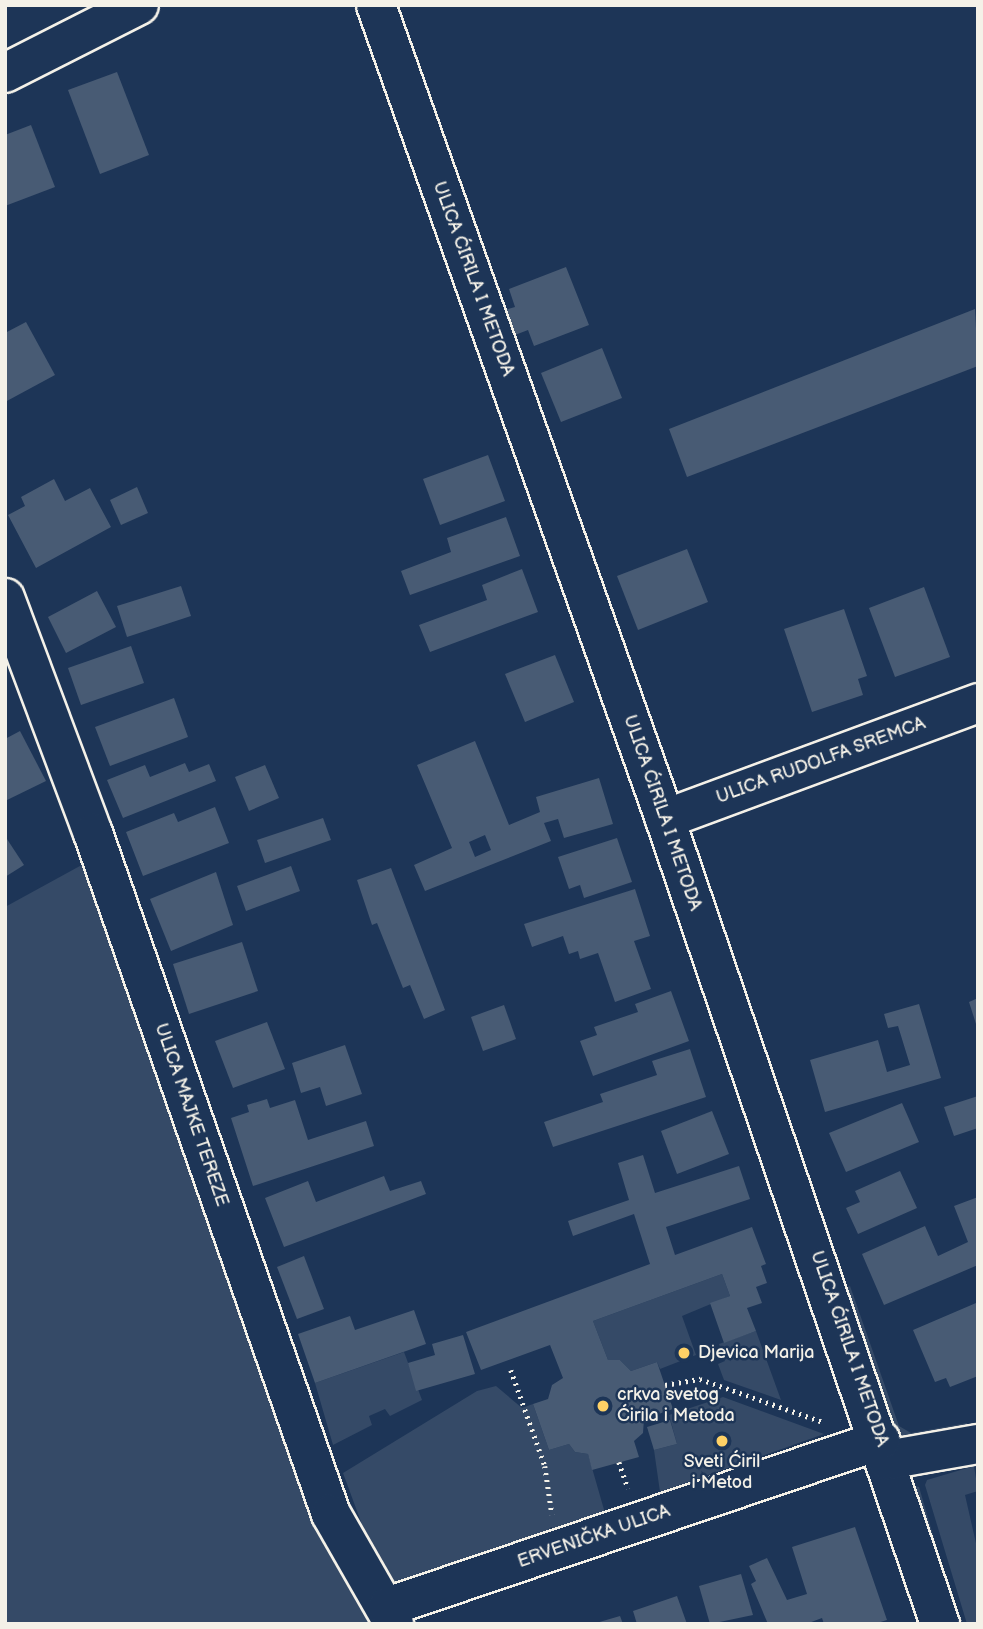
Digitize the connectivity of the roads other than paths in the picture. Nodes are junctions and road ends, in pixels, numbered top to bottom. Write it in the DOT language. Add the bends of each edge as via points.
graph roads {
  1 [pos="139,5"];
  2 [pos="376,5"];
  3 [pos="5,73"];
  4 [pos="5,598"];
  5 [pos="978,703"];
  6 [pos="665,819"];
  7 [pos="978,1444"];
  8 [pos="884,1450"];
  9 [pos="391,1616"];
  10 [pos="940,1624"];
  1 -- 3 [label="street"];
  2 -- 6 [label="street, ULICA ĆIRILA I METODA"];
  4 -- 9 [label="street, ULICA MAJKE TEREZE" via="93,833 331,1514"];
  5 -- 6 [label="street, ULICA RUDOLFA SREMCA"];
  6 -- 8 [label="street, ULICA ĆIRILA I METODA"];
  7 -- 8 [label="street, ERVENIČKA ULICA"];
  8 -- 9 [label="street, ERVENIČKA ULICA" via="561,1548"];
  8 -- 10 [label="street, ULICA ĆIRILA I METODA"];
}
